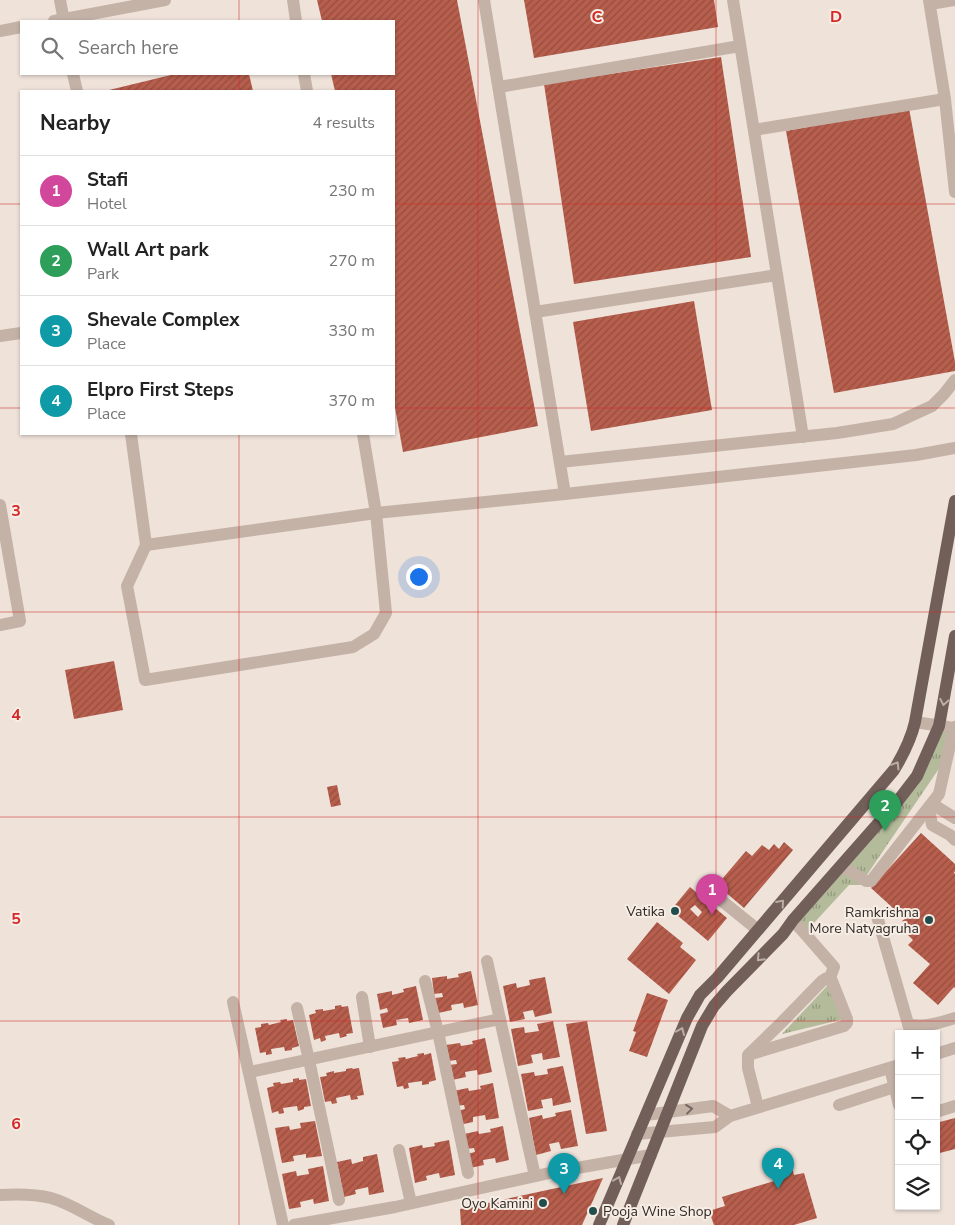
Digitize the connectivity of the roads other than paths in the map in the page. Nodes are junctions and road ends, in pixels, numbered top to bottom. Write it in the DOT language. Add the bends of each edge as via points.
graph roads {
  1 [pos="60,0"];
  2 [pos="166,0"];
  3 [pos="293,0"];
  4 [pos="484,0"];
  5 [pos="733,0"];
  6 [pos="954,0"];
  7 [pos="929,2"];
  8 [pos="61,20"];
  9 [pos="66,20"];
  10 [pos="296,20"];
  11 [pos="20,27"];
  12 [pos="0,31"];
  13 [pos="740,46"];
  14 [pos="73,75"];
  15 [pos="304,75"];
  16 [pos="499,87"];
  17 [pos="77,90"];
  18 [pos="307,90"];
  19 [pos="946,99"];
  20 [pos="754,130"];
  21 [pos="955,192"];
  22 [pos="777,275"];
  23 [pos="535,312"];
  24 [pos="20,333"];
  25 [pos="0,336"];
  26 [pos="955,380"];
  27 [pos="131,435"];
  28 [pos="363,435"];
  29 [pos="802,437"];
  30 [pos="955,448"];
  31 [pos="560,462"];
  32 [pos="565,494"];
  33 [pos="955,501"];
  34 [pos="0,505"];
  35 [pos="376,513"];
  36 [pos="146,545"];
  37 [pos="0,625"];
  38 [pos="955,636"];
  39 [pos="915,722"];
  40 [pos="939,726"];
  41 [pos="954,727"];
  42 [pos="931,806"];
  43 [pos="955,818"];
  44 [pos="955,840"];
  45 [pos="842,866"];
  46 [pos="706,888"];
  47 [pos="877,916"];
  48 [pos="793,920"];
  49 [pos="758,930"];
  50 [pos="487,961"];
  51 [pos="829,980"];
  52 [pos="425,981"];
  53 [pos="362,997"];
  54 [pos="233,1002"];
  55 [pos="297,1008"];
  56 [pos="955,1018"];
  57 [pos="500,1019"];
  58 [pos="910,1029"];
  59 [pos="438,1032"];
  60 [pos="370,1047"];
  61 [pos="955,1048"];
  62 [pos="940,1053"];
  63 [pos="748,1056"];
  64 [pos="309,1060"];
  65 [pos="894,1066"];
  66 [pos="250,1072"];
  67 [pos="894,1087"];
  68 [pos="895,1091"];
  69 [pos="839,1105"];
  70 [pos="758,1106"];
  71 [pos="955,1106"];
  72 [pos="940,1111"];
  73 [pos="669,1112"];
  74 [pos="646,1114"];
  75 [pos="730,1116"];
  76 [pos="660,1133"];
  77 [pos="637,1134"];
  78 [pos="399,1150"];
  79 [pos="651,1155"];
  80 [pos="627,1158"];
  81 [pos="468,1173"];
  82 [pos="535,1176"];
  83 [pos="0,1195"];
  84 [pos="338,1200"];
  85 [pos="411,1203"];
  86 [pos="109,1225"];
  87 [pos="284,1225"];
  88 [pos="294,1225"];
  89 [pos="599,1225"];
  90 [pos="623,1225"];
  1 -- 8 [label="street"];
  2 -- 9 [label="street"];
  3 -- 10 [label="street"];
  4 -- 16 [label="street"];
  5 -- 13 [label="street"];
  6 -- 7 [label="street"];
  7 -- 19 [label="street"];
  11 -- 12 [label="street"];
  13 -- 16 [label="street"];
  13 -- 20 [label="street"];
  14 -- 17 [label="street"];
  15 -- 18 [label="street"];
  16 -- 23 [label="street"];
  19 -- 20 [label="street"];
  19 -- 21 [label="street"];
  20 -- 22 [label="street"];
  22 -- 23 [label="street"];
  22 -- 29 [label="street"];
  23 -- 31 [label="street"];
  24 -- 25 [label="street"];
  26 -- 29 [label="street" via="932,406 893,424"];
  27 -- 36 [label="street"];
  28 -- 35 [label="street"];
  29 -- 31 [label="street"];
  30 -- 32 [label="street"];
  31 -- 32 [label="street"];
  32 -- 35 [label="street"];
  33 -- 39 [label="main road"];
  34 -- 37 [label="street" via="20,622"];
  35 -- 36 [label="street"];
  35 -- 36 [label="street" via="386,614 374,634 353,647 145,680 127,586"];
  38 -- 40 [label="main road, one-way"];
  39 -- 40 [label="street"];
  49 -- 39 [label="main road, one-way" via="894,770 906,749"];
  40 -- 41 [label="street"];
  40 -- 45 [label="main road" via="917,776"];
  41 -- 42 [label="street" via="939,794"];
  42 -- 43 [label="street"];
  42 -- 44 [label="street" via="932,825"];
  42 -- 45 [label="street" via="871,881"];
  45 -- 48 [label="main road"];
  46 -- 49 [label="street"];
  47 -- 58 [label="street"];
  48 -- 51 [label="street" via="834,967"];
  48 -- 73 [label="main road, one-way" via="714,1006 702,1026"];
  74 -- 49 [label="main road, one-way" via="700,995"];
  50 -- 57 [label="street"];
  51 -- 63 [label="street" via="822,981"];
  51 -- 63 [label="street" via="847,1019 844,1026"];
  52 -- 59 [label="street"];
  53 -- 60 [label="street"];
  54 -- 66 [label="street"];
  55 -- 64 [label="street"];
  56 -- 58 [label="street"];
  57 -- 59 [label="street"];
  57 -- 82 [label="street"];
  59 -- 60 [label="street"];
  59 -- 81 [label="street"];
  60 -- 64 [label="street"];
  61 -- 62 [label="street"];
  63 -- 70 [label="street"];
  64 -- 66 [label="street"];
  64 -- 84 [label="street"];
  65 -- 67 [label="street"];
  65 -- 70 [label="street"];
  66 -- 87 [label="street"];
  67 -- 68 [label="street"];
  67 -- 69 [label="street"];
  70 -- 75 [label="street"];
  71 -- 72 [label="street"];
  73 -- 74 [label="street"];
  73 -- 75 [label="street, one-way" via="713,1106"];
  73 -- 76 [label="main road"];
  74 -- 77 [label="main road"];
  75 -- 76 [label="street" via="715,1127"];
  76 -- 77 [label="street"];
  76 -- 79 [label="main road"];
  77 -- 80 [label="main road"];
  78 -- 85 [label="street"];
  79 -- 80 [label="street"];
  79 -- 90 [label="main road"];
  80 -- 82 [label="street"];
  89 -- 80 [label="main road, one-way"];
  82 -- 85 [label="street"];
  83 -- 86 [label="street" via="51,1198"];
  85 -- 88 [label="street"];
}
